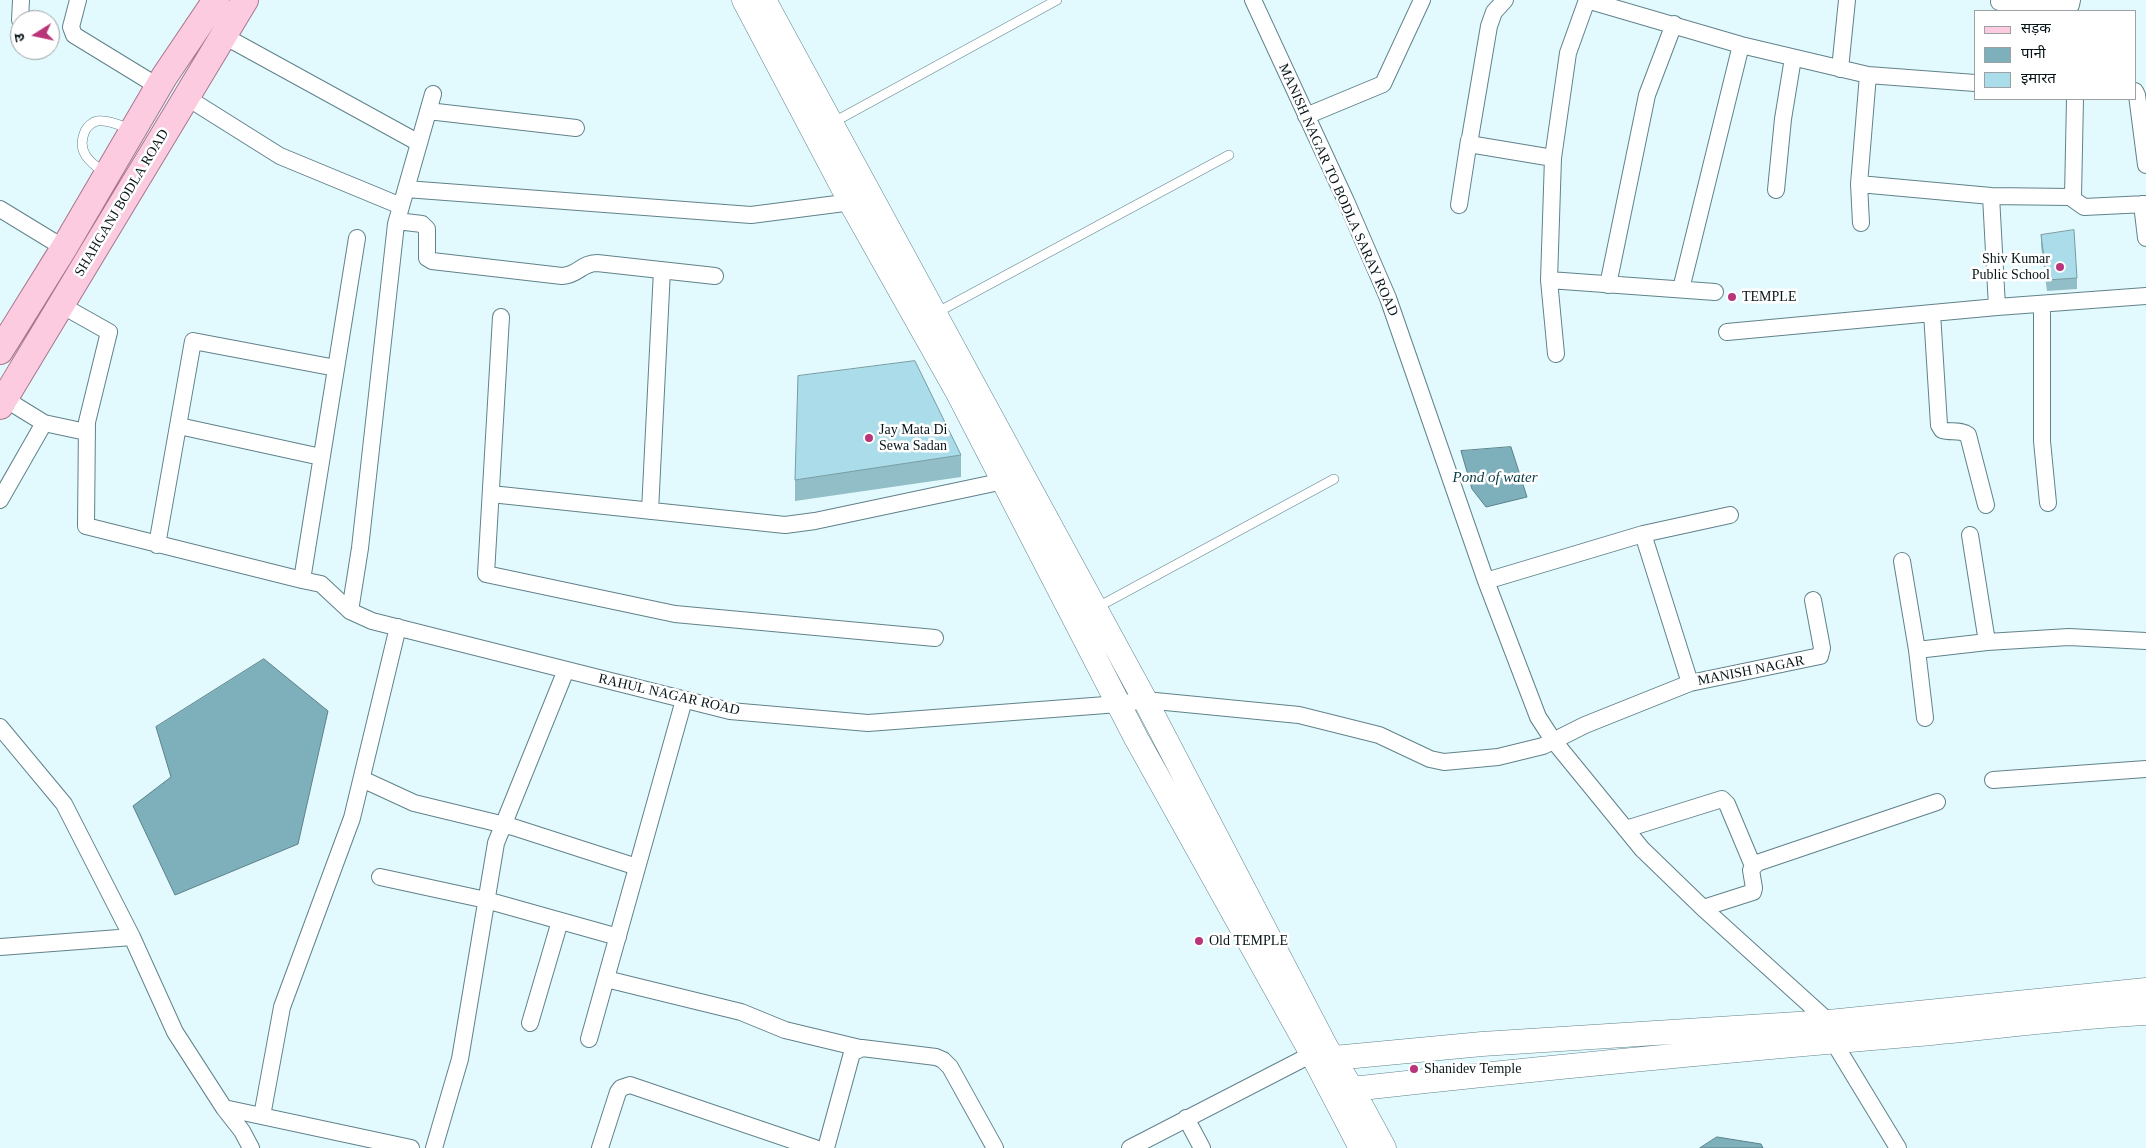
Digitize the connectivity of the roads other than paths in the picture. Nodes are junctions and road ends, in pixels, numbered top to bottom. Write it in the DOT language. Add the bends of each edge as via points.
graph roads {
  1 [pos="78,0"];
  2 [pos="216,0"];
  3 [pos="246,0"];
  4 [pos="744,0"];
  5 [pos="764,0"];
  6 [pos="1057,0"];
  7 [pos="1253,0"];
  8 [pos="1422,0"];
  9 [pos="1505,0"];
  10 [pos="1587,0"];
  11 [pos="1847,0"];
  12 [pos="2072,0"];
  13 [pos="1999,2"];
  14 [pos="1674,24"];
  15 [pos="224,36"];
  16 [pos="1741,45"];
  17 [pos="1794,58"];
  18 [pos="1840,69"];
  19 [pos="1868,76"];
  20 [pos="1974,82"];
  21 [pos="159,87"];
  22 [pos="2136,93"];
  23 [pos="433,94"];
  24 [pos="186,97"];
  25 [pos="2075,100"];
  26 [pos="428,112"];
  27 [pos="1306,116"];
  28 [pos="832,123"];
  29 [pos="576,128"];
  30 [pos="133,130"];
  31 [pos="1469,140"];
  32 [pos="420,143"];
  33 [pos="1229,155"];
  34 [pos="1553,158"];
  35 [pos="113,164"];
  36 [pos="2146,165"];
  37 [pos="144,167"];
  38 [pos="1859,184"];
  39 [pos="406,189"];
  40 [pos="1776,190"];
  41 [pos="1991,196"];
  42 [pos="2073,197"];
  43 [pos="862,200"];
  44 [pos="2144,204"];
  45 [pos="1459,206"];
  46 [pos="0,209"];
  47 [pos="399,214"];
  48 [pos="1861,223"];
  49 [pos="357,238"];
  50 [pos="2146,238"];
  51 [pos="64,248"];
  52 [pos="662,270"];
  53 [pos="715,276"];
  54 [pos="1549,280"];
  55 [pos="1608,285"];
  56 [pos="1681,289"];
  57 [pos="1715,292"];
  58 [pos="2146,296"];
  59 [pos="60,304"];
  60 [pos="2042,305"];
  61 [pos="1997,307"];
  62 [pos="935,313"];
  63 [pos="1932,313"];
  64 [pos="501,317"];
  65 [pos="1727,332"];
  66 [pos="0,351"];
  67 [pos="1556,354"];
  68 [pos="336,368"];
  69 [pos="2,402"];
  70 [pos="44,423"];
  71 [pos="179,426"];
  72 [pos="86,432"];
  73 [pos="322,457"];
  74 [pos="1334,479"];
  75 [pos="1004,481"];
  76 [pos="491,494"];
  77 [pos="0,500"];
  78 [pos="2048,504"];
  79 [pos="1986,505"];
  80 [pos="650,511"];
  81 [pos="1730,515"];
  82 [pos="1643,534"];
  83 [pos="1970,535"];
  84 [pos="157,545"];
  85 [pos="1902,561"];
  86 [pos="302,580"];
  87 [pos="1486,581"];
  88 [pos="1812,600"];
  89 [pos="1096,608"];
  90 [pos="350,611"];
  91 [pos="398,627"];
  92 [pos="935,638"];
  93 [pos="2146,641"];
  94 [pos="1987,642"];
  95 [pos="1917,650"];
  96 [pos="566,670"];
  97 [pos="1690,683"];
  98 [pos="684,700"];
  99 [pos="1145,700"];
  100 [pos="1119,704"];
  101 [pos="1925,718"];
  102 [pos="0,726"];
  103 [pos="1548,743"];
  104 [pos="2146,768"];
  105 [pos="362,779"];
  106 [pos="1993,780"];
  107 [pos="1937,802"];
  108 [pos="503,824"];
  109 [pos="1626,829"];
  110 [pos="1753,866"];
  111 [pos="637,867"];
  112 [pos="380,877"];
  113 [pos="486,900"];
  114 [pos="1703,908"];
  115 [pos="560,921"];
  116 [pos="132,937"];
  117 [pos="618,937"];
  118 [pos="0,947"];
  119 [pos="606,979"];
  120 [pos="2146,990"];
  121 [pos="2146,1014"];
  122 [pos="530,1022"];
  123 [pos="1831,1031"];
  124 [pos="589,1040"];
  125 [pos="860,1048"];
  126 [pos="1324,1053"];
  127 [pos="1352,1089"];
  128 [pos="224,1108"];
  129 [pos="262,1116"];
  130 [pos="1186,1118"];
  131 [pos="987,1132"];
  132 [pos="602,1147"];
  133 [pos="251,1148"];
  134 [pos="411,1148"];
  135 [pos="434,1148"];
  136 [pos="815,1148"];
  137 [pos="826,1148"];
  138 [pos="981,1148"];
  139 [pos="995,1148"];
  140 [pos="1130,1148"];
  141 [pos="1202,1148"];
  142 [pos="1361,1148"];
  143 [pos="1384,1148"];
  144 [pos="1898,1148"];
  1 -- 21 [label="street" via="71,27 74,36"];
  2 -- 21 [label="main road, SHAHGANJ BODLA ROAD"];
  3 -- 15 [label="main road, SHAHGANJ BODLA ROAD"];
  4 -- 43 [label="main road"];
  5 -- 28 [label="main road"];
  6 -- 28 [label="lane"];
  7 -- 27 [label="street, MANISH NAGAR TO BODLA SARAY ROAD"];
  8 -- 27 [label="street" via="1383,84"];
  9 -- 31 [label="street" via="1494,12 1489,26"];
  10 -- 14 [label="street"];
  10 -- 34 [label="street" via="1568,52"];
  11 -- 18 [label="street"];
  12 -- 13 [label="street" via="2071,5"];
  14 -- 16 [label="street"];
  14 -- 55 [label="street" via="1647,95"];
  15 -- 24 [label="main road, SHAHGANJ BODLA ROAD"];
  15 -- 32 [label="street"];
  16 -- 17 [label="street"];
  16 -- 56 [label="street"];
  17 -- 18 [label="street"];
  17 -- 40 [label="street" via="1783,118"];
  18 -- 19 [label="street"];
  19 -- 20 [label="street"];
  19 -- 38 [label="street"];
  21 -- 30 [label="main road, SHAHGANJ BODLA ROAD"];
  22 -- 36 [label="street"];
  23 -- 26 [label="street"];
  24 -- 37 [label="main road, SHAHGANJ BODLA ROAD"];
  24 -- 47 [label="street" via="280,156"];
  25 -- 42 [label="street"];
  26 -- 29 [label="street"];
  26 -- 32 [label="street"];
  27 -- 87 [label="street, MANISH NAGAR TO BODLA SARAY ROAD" via="1388,298"];
  28 -- 43 [label="main road"];
  30 -- 35 [label="main road, SHAHGANJ BODLA ROAD"];
  30 -- 35 [label="lane" via="96,121 85,131 82,141 85,156 94,165"];
  31 -- 34 [label="street" via="1472,145"];
  31 -- 45 [label="street"];
  32 -- 39 [label="street"];
  33 -- 62 [label="lane"];
  34 -- 54 [label="street"];
  35 -- 37 [label="main road"];
  35 -- 51 [label="main road, SHAHGANJ BODLA ROAD"];
  37 -- 59 [label="main road, SHAHGANJ BODLA ROAD"];
  38 -- 41 [label="street"];
  38 -- 48 [label="street"];
  39 -- 43 [label="street" via="751,215"];
  39 -- 47 [label="street"];
  41 -- 42 [label="street"];
  41 -- 61 [label="street"];
  42 -- 44 [label="street" via="2084,208"];
  43 -- 62 [label="main road"];
  43 -- 75 [label="main road"];
  44 -- 50 [label="street"];
  46 -- 51 [label="street"];
  47 -- 52 [label="street" via="427,229 427,258 432,261 562,276 574,275 591,263"];
  47 -- 90 [label="street"];
  49 -- 68 [label="street"];
  51 -- 66 [label="main road, SHAHGANJ BODLA ROAD"];
  52 -- 53 [label="street"];
  52 -- 80 [label="street"];
  54 -- 55 [label="street"];
  54 -- 67 [label="street"];
  55 -- 56 [label="street"];
  56 -- 57 [label="street"];
  58 -- 60 [label="street"];
  59 -- 69 [label="main road, SHAHGANJ BODLA ROAD"];
  59 -- 72 [label="street" via="109,332"];
  60 -- 61 [label="street"];
  60 -- 78 [label="street" via="2042,441"];
  61 -- 63 [label="street"];
  62 -- 89 [label="main road"];
  63 -- 65 [label="street"];
  63 -- 79 [label="street" via="1939,425 1946,432 1968,435"];
  64 -- 76 [label="street"];
  68 -- 71 [label="street" via="193,341"];
  68 -- 73 [label="street"];
  69 -- 70 [label="street"];
  70 -- 72 [label="street"];
  70 -- 77 [label="street"];
  71 -- 73 [label="street"];
  71 -- 84 [label="street"];
  72 -- 84 [label="street, RAHUL NAGAR ROAD" via="86,526"];
  73 -- 86 [label="street"];
  74 -- 89 [label="lane"];
  75 -- 80 [label="street" via="798,524"];
  75 -- 100 [label="main road"];
  76 -- 80 [label="street"];
  76 -- 92 [label="street" via="486,574 675,614"];
  81 -- 82 [label="street"];
  82 -- 87 [label="street"];
  82 -- 97 [label="street, MANISH NAGAR"];
  83 -- 94 [label="street"];
  84 -- 86 [label="street, RAHUL NAGAR ROAD"];
  85 -- 95 [label="street"];
  86 -- 90 [label="street, RAHUL NAGAR ROAD" via="321,584"];
  87 -- 103 [label="street, MANISH NAGAR TO BODLA SARAY ROAD"];
  88 -- 97 [label="street, MANISH NAGAR" via="1822,648 1820,656"];
  89 -- 99 [label="main road"];
  90 -- 91 [label="street, RAHUL NAGAR ROAD" via="372,621"];
  91 -- 96 [label="street, RAHUL NAGAR ROAD"];
  91 -- 105 [label="street"];
  93 -- 94 [label="street" via="2069,637"];
  94 -- 95 [label="street"];
  95 -- 101 [label="street"];
  96 -- 98 [label="street, RAHUL NAGAR ROAD"];
  96 -- 108 [label="street"];
  97 -- 103 [label="street, RAHUL NAGAR ROAD"];
  98 -- 100 [label="street, RAHUL NAGAR ROAD" via="730,711 868,723"];
  98 -- 111 [label="street"];
  99 -- 100 [label="street, RAHUL NAGAR ROAD"];
  99 -- 103 [label="street, RAHUL NAGAR ROAD" via="1299,715 1379,735 1430,760 1444,762 1498,757"];
  99 -- 126 [label="main road"];
  100 -- 126 [label="main road" via="1136,738"];
  102 -- 116 [label="street" via="64,804"];
  103 -- 109 [label="street, MANISH NAGAR TO BODLA SARAY ROAD"];
  104 -- 106 [label="street"];
  105 -- 108 [label="street" via="414,804"];
  105 -- 129 [label="street" via="352,818 282,1007"];
  107 -- 110 [label="street"];
  108 -- 111 [label="street"];
  108 -- 113 [label="street"];
  109 -- 110 [label="street" via="1722,799"];
  109 -- 114 [label="street, MANISH NAGAR TO BODLA SARAY ROAD" via="1642,849"];
  110 -- 114 [label="street" via="1752,892"];
  111 -- 117 [label="street"];
  112 -- 113 [label="street"];
  113 -- 115 [label="street"];
  113 -- 135 [label="street" via="460,1059"];
  114 -- 123 [label="street, MANISH NAGAR TO BODLA SARAY ROAD"];
  115 -- 117 [label="street"];
  115 -- 122 [label="street"];
  116 -- 118 [label="street"];
  116 -- 128 [label="street" via="175,1032"];
  117 -- 119 [label="street"];
  119 -- 124 [label="street"];
  119 -- 125 [label="street" via="741,1012 785,1030"];
  120 -- 123 [label="main road"];
  121 -- 123 [label="main road" via="2076,1017 1920,1034"];
  123 -- 126 [label="main road"];
  123 -- 127 [label="main road" via="1634,1059"];
  123 -- 144 [label="street, MANISH NAGAR TO BODLA SARAY ROAD"];
  125 -- 131 [label="street" via="943,1060"];
  125 -- 137 [label="street" via="852,1053"];
  126 -- 127 [label="main road"];
  126 -- 130 [label="street"];
  126 -- 142 [label="main road"];
  127 -- 143 [label="main road"];
  128 -- 129 [label="street"];
  128 -- 133 [label="street"];
  129 -- 134 [label="street"];
  130 -- 140 [label="street"];
  130 -- 141 [label="street"];
  131 -- 138 [label="street"];
  131 -- 139 [label="street"];
  132 -- 136 [label="street" via="618,1092 630,1086"];
}
